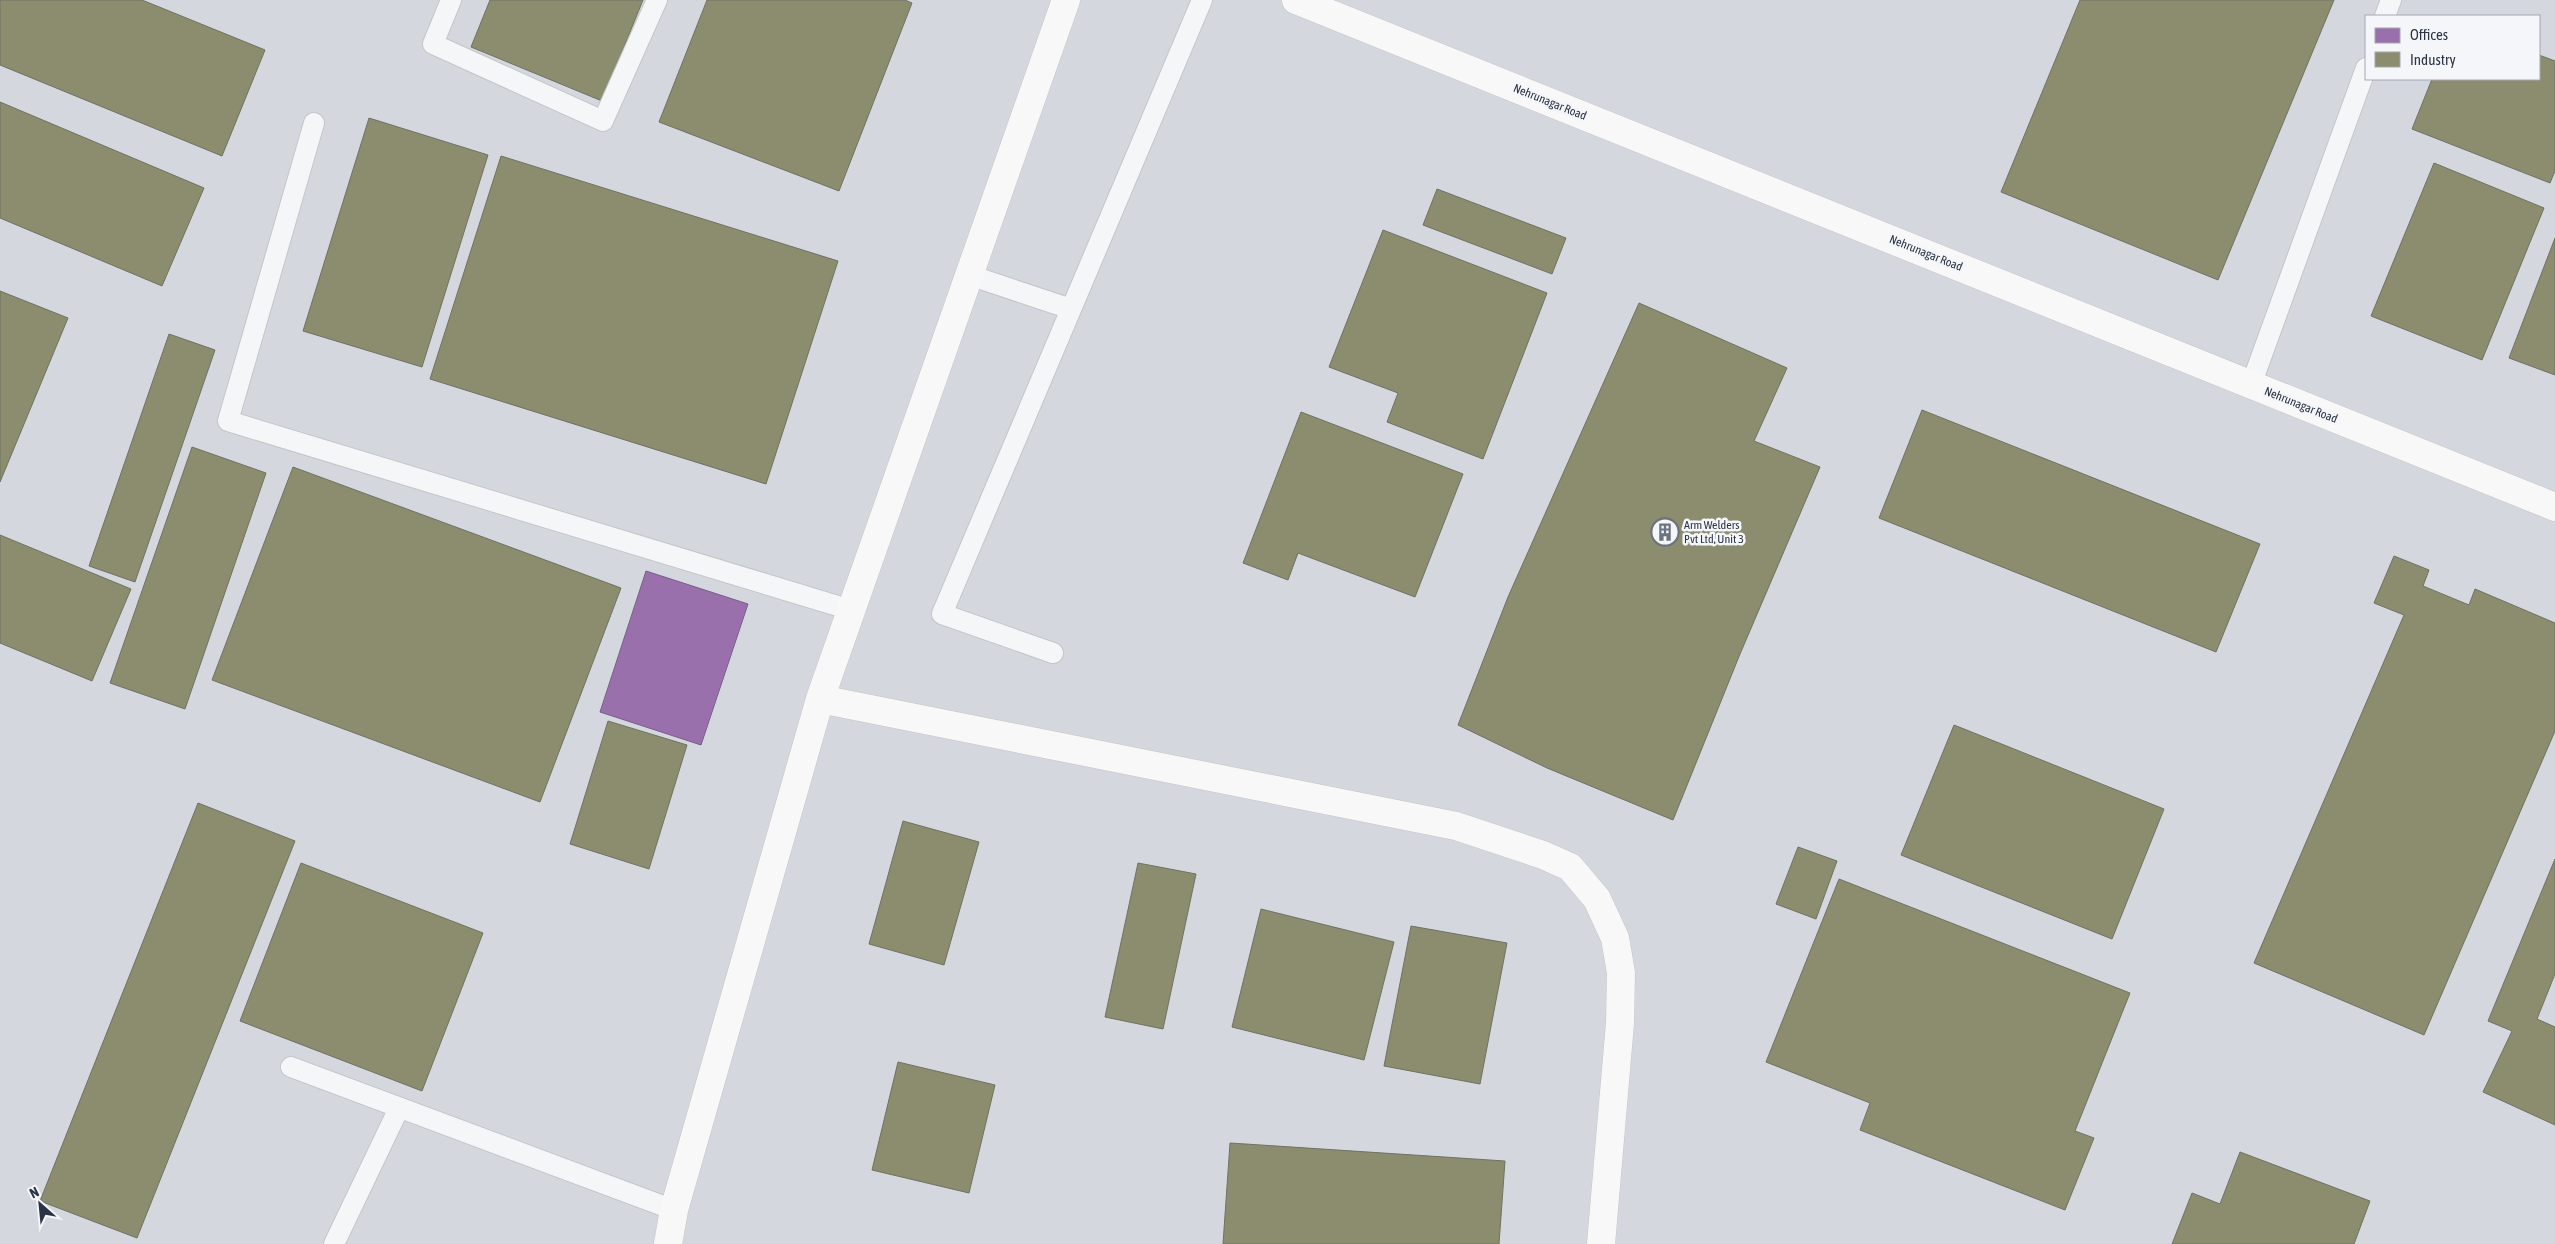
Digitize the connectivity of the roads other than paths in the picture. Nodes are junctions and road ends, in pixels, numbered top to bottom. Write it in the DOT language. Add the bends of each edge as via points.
graph roads {
  1 [pos="451,0"];
  2 [pos="657,0"];
  3 [pos="1066,0"];
  4 [pos="1202,0"];
  5 [pos="1296,0"];
  6 [pos="2391,0"];
  7 [pos="2385,15"];
  8 [pos="2365,71"];
  9 [pos="314,123"];
  10 [pos="970,275"];
  11 [pos="1071,309"];
  12 [pos="2252,384"];
  13 [pos="2555,507"];
  14 [pos="850,610"];
  15 [pos="1053,653"];
  16 [pos="820,699"];
  17 [pos="291,1067"];
  18 [pos="399,1108"];
  19 [pos="674,1210"];
  20 [pos="334,1244"];
  21 [pos="668,1244"];
  22 [pos="1601,1244"];
  1 -- 2 [label="lane" via="433,44 604,121"];
  3 -- 10 [label="street"];
  4 -- 11 [label="lane"];
  5 -- 12 [label="street, Nehrunagar Road"];
  6 -- 7 [label="lane"];
  8 -- 12 [label="lane"];
  9 -- 14 [label="lane" via="228,421"];
  10 -- 11 [label="lane"];
  10 -- 14 [label="street"];
  11 -- 15 [label="lane" via="942,614"];
  12 -- 13 [label="street, Nehrunagar Road"];
  14 -- 16 [label="street"];
  16 -- 19 [label="street"];
  16 -- 22 [label="street" via="1456,826 1570,867 1600,907 1615,938 1621,973 1620,1023"];
  17 -- 18 [label="lane"];
  18 -- 19 [label="lane"];
  18 -- 20 [label="lane"];
  19 -- 21 [label="street"];
}
